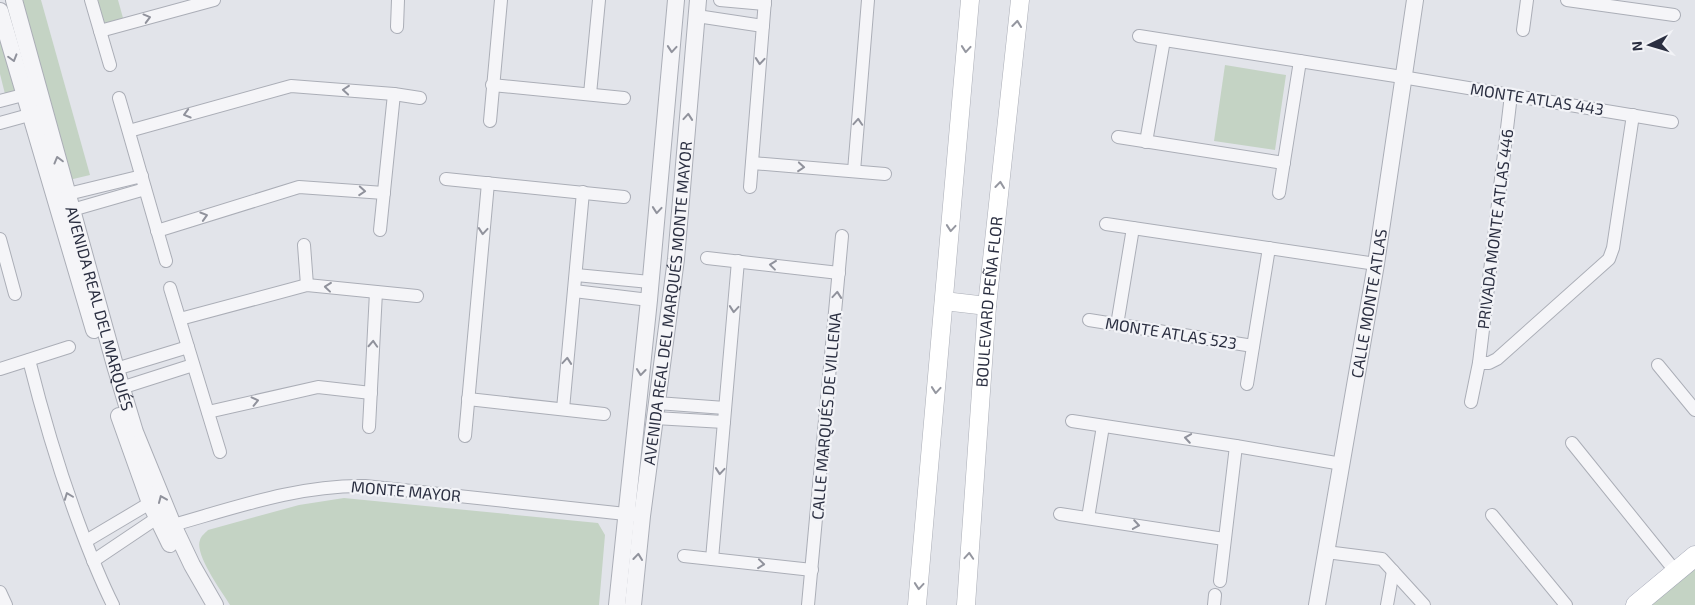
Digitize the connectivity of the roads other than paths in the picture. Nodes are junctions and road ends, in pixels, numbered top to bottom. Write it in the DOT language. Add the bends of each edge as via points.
graph roads {
  1 [pos="14,0"];
  2 [pos="91,0"];
  3 [pos="214,0"];
  4 [pos="398,0"];
  5 [pos="501,0"];
  6 [pos="599,0"];
  7 [pos="676,0"];
  8 [pos="720,0"];
  9 [pos="868,0"];
  10 [pos="970,0"];
  11 [pos="1020,0"];
  12 [pos="1415,0"];
  13 [pos="1527,0"];
  14 [pos="1567,0"];
  15 [pos="765,2"];
  16 [pos="698,8"];
  17 [pos="0,11"];
  18 [pos="1674,15"];
  19 [pos="763,26"];
  20 [pos="396,27"];
  21 [pos="1523,30"];
  22 [pos="100,31"];
  23 [pos="1139,36"];
  24 [pos="1164,40"];
  25 [pos="1300,61"];
  26 [pos="110,65"];
  27 [pos="1402,77"];
  28 [pos="492,85"];
  29 [pos="394,94"];
  30 [pos="590,94"];
  31 [pos="23,95"];
  32 [pos="1511,95"];
  33 [pos="119,98"];
  34 [pos="420,98"];
  35 [pos="624,98"];
  36 [pos="0,101"];
  37 [pos="29,115"];
  38 [pos="1632,115"];
  39 [pos="490,121"];
  40 [pos="1672,122"];
  41 [pos="0,123"];
  42 [pos="129,131"];
  43 [pos="1118,137"];
  44 [pos="1146,142"];
  45 [pos="752,163"];
  46 [pos="1284,163"];
  47 [pos="854,171"];
  48 [pos="885,174"];
  49 [pos="446,179"];
  50 [pos="143,183"];
  51 [pos="488,183"];
  52 [pos="750,187"];
  53 [pos="583,192"];
  54 [pos="384,193"];
  55 [pos="1280,193"];
  56 [pos="68,194"];
  57 [pos="624,196"];
  58 [pos="72,210"];
  59 [pos="1106,224"];
  60 [pos="1132,228"];
  61 [pos="380,230"];
  62 [pos="157,231"];
  63 [pos="842,236"];
  64 [pos="0,239"];
  65 [pos="304,245"];
  66 [pos="1269,248"];
  67 [pos="707,258"];
  68 [pos="166,261"];
  69 [pos="738,261"];
  70 [pos="3,263"];
  71 [pos="1376,264"];
  72 [pos="838,273"];
  73 [pos="576,275"];
  74 [pos="650,282"];
  75 [pos="307,285"];
  76 [pos="170,288"];
  77 [pos="574,291"];
  78 [pos="376,292"];
  79 [pos="15,294"];
  80 [pos="417,296"];
  81 [pos="649,300"];
  82 [pos="944,301"];
  83 [pos="987,306"];
  84 [pos="180,319"];
  85 [pos="1089,320"];
  86 [pos="1117,325"];
  87 [pos="1253,346"];
  88 [pos="69,347"];
  89 [pos="188,347"];
  90 [pos="29,360"];
  91 [pos="1479,363"];
  92 [pos="193,365"];
  93 [pos="1658,365"];
  94 [pos="0,369"];
  95 [pos="116,369"];
  96 [pos="1247,384"];
  97 [pos="121,388"];
  98 [pos="371,393"];
  99 [pos="468,399"];
  100 [pos="1471,402"];
  101 [pos="725,408"];
  102 [pos="563,409"];
  103 [pos="656,410"];
  104 [pos="1695,410"];
  105 [pos="208,412"];
  106 [pos="604,414"];
  107 [pos="1072,421"];
  108 [pos="724,422"];
  109 [pos="1103,426"];
  110 [pos="369,427"];
  111 [pos="465,436"];
  112 [pos="1572,442"];
  113 [pos="1236,446"];
  114 [pos="220,452"];
  115 [pos="1342,464"];
  116 [pos="153,510"];
  117 [pos="1060,514"];
  118 [pos="635,515"];
  119 [pos="1492,515"];
  120 [pos="1088,518"];
  121 [pos="173,525"];
  122 [pos="1224,539"];
  123 [pos="86,542"];
  124 [pos="1326,552"];
  125 [pos="684,556"];
  126 [pos="1695,556"];
  127 [pos="712,559"];
  128 [pos="93,561"];
  129 [pos="812,570"];
  130 [pos="1394,571"];
  131 [pos="1676,572"];
  132 [pos="1220,580"];
  133 [pos="0,592"];
  134 [pos="6,605"];
  135 [pos="113,605"];
  136 [pos="204,605"];
  137 [pos="215,605"];
  138 [pos="618,605"];
  139 [pos="633,605"];
  140 [pos="808,605"];
  141 [pos="917,605"];
  142 [pos="966,605"];
  143 [pos="1317,605"];
  144 [pos="1387,605"];
  145 [pos="1424,605"];
  146 [pos="1566,605"];
  147 [pos="1636,605"];
  56 -- 1 [label="street, AVENIDA REAL DEL MARQUÉS, one-way"];
  2 -- 22 [label="street"];
  22 -- 3 [label="street, one-way"];
  4 -- 20 [label="street"];
  5 -- 28 [label="street"];
  6 -- 30 [label="street"];
  7 -- 74 [label="street, AVENIDA REAL DEL MARQUÉS MONTE MAYOR, one-way"];
  8 -- 15 [label="street"];
  47 -- 9 [label="street, one-way"];
  10 -- 82 [label="main road, one-way"];
  83 -- 11 [label="main road, BOULEVARD PEÑA FLOR, one-way"];
  12 -- 27 [label="street, CALLE MONTE ATLAS"];
  13 -- 21 [label="street"];
  14 -- 18 [label="street"];
  15 -- 19 [label="street"];
  16 -- 19 [label="street"];
  103 -- 16 [label="street, AVENIDA REAL DEL MARQUÉS MONTE MAYOR, one-way" via="676,259"];
  17 -- 31 [label="street, AVENIDA REAL DEL MARQUÉS, one-way"];
  19 -- 45 [label="street, one-way"];
  22 -- 26 [label="street"];
  23 -- 24 [label="street, MONTE ATLAS 443"];
  24 -- 25 [label="street, MONTE ATLAS 443"];
  24 -- 44 [label="street"];
  25 -- 27 [label="street, MONTE ATLAS 443"];
  25 -- 46 [label="street"];
  27 -- 32 [label="street, MONTE ATLAS 443"];
  27 -- 71 [label="street, CALLE MONTE ATLAS"];
  28 -- 30 [label="street"];
  28 -- 39 [label="street"];
  29 -- 34 [label="street"];
  29 -- 42 [label="street, one-way" via="291,86"];
  29 -- 54 [label="street"];
  30 -- 35 [label="street"];
  31 -- 36 [label="street"];
  31 -- 37 [label="street, AVENIDA REAL DEL MARQUÉS"];
  32 -- 38 [label="street, MONTE ATLAS 443"];
  32 -- 91 [label="street, PRIVADA MONTE ATLAS 446"];
  33 -- 42 [label="street"];
  37 -- 41 [label="street"];
  37 -- 116 [label="street, AVENIDA REAL DEL MARQUÉS" via="125,437"];
  38 -- 40 [label="street, MONTE ATLAS 443"];
  38 -- 91 [label="street, PRIVADA MONTE ATLAS 446" via="1609,258 1497,359"];
  42 -- 50 [label="street"];
  43 -- 44 [label="street"];
  44 -- 46 [label="street"];
  45 -- 47 [label="street, one-way"];
  45 -- 52 [label="street"];
  46 -- 55 [label="street"];
  47 -- 48 [label="street"];
  49 -- 51 [label="street"];
  50 -- 56 [label="street"];
  50 -- 58 [label="street"];
  50 -- 62 [label="street"];
  51 -- 53 [label="street"];
  51 -- 99 [label="street, one-way"];
  53 -- 57 [label="street"];
  53 -- 73 [label="street"];
  54 -- 61 [label="street"];
  62 -- 54 [label="street, one-way" via="299,187"];
  56 -- 58 [label="street, AVENIDA REAL DEL MARQUÉS"];
  58 -- 95 [label="street, AVENIDA REAL DEL MARQUÉS"];
  59 -- 60 [label="street"];
  60 -- 66 [label="street"];
  60 -- 86 [label="street"];
  62 -- 68 [label="street"];
  63 -- 72 [label="street, CALLE MARQUÉS DE VILLENA"];
  64 -- 70 [label="street"];
  65 -- 75 [label="street"];
  66 -- 71 [label="street"];
  66 -- 87 [label="street"];
  67 -- 69 [label="street"];
  72 -- 69 [label="street, one-way"];
  69 -- 101 [label="street, one-way"];
  70 -- 79 [label="street"];
  71 -- 115 [label="street, CALLE MONTE ATLAS"];
  129 -- 72 [label="street, CALLE MARQUÉS DE VILLENA, one-way"];
  73 -- 74 [label="street"];
  73 -- 77 [label="street"];
  74 -- 81 [label="street, AVENIDA REAL DEL MARQUÉS MONTE MAYOR"];
  78 -- 75 [label="street, one-way"];
  75 -- 84 [label="street"];
  76 -- 84 [label="street"];
  77 -- 81 [label="street"];
  102 -- 77 [label="street, one-way"];
  78 -- 80 [label="street"];
  98 -- 78 [label="street, one-way"];
  81 -- 118 [label="street, AVENIDA REAL DEL MARQUÉS MONTE MAYOR, one-way"];
  82 -- 83 [label="main road"];
  82 -- 141 [label="main road, one-way"];
  142 -- 83 [label="main road, BOULEVARD PEÑA FLOR, one-way"];
  84 -- 89 [label="street"];
  85 -- 86 [label="street, MONTE ATLAS 523"];
  86 -- 87 [label="street, MONTE ATLAS 523"];
  87 -- 96 [label="street"];
  88 -- 90 [label="street"];
  89 -- 92 [label="street"];
  89 -- 95 [label="street"];
  90 -- 94 [label="street"];
  123 -- 90 [label="street, one-way" via="44,422"];
  91 -- 100 [label="street, PRIVADA MONTE ATLAS 446"];
  92 -- 97 [label="street"];
  92 -- 105 [label="street"];
  93 -- 104 [label="street"];
  95 -- 97 [label="street, AVENIDA REAL DEL MARQUÉS"];
  121 -- 97 [label="street, AVENIDA REAL DEL MARQUÉS, one-way" via="135,432"];
  105 -- 98 [label="street, one-way" via="318,387"];
  98 -- 110 [label="street"];
  99 -- 102 [label="street"];
  99 -- 111 [label="street"];
  101 -- 103 [label="street"];
  101 -- 108 [label="street"];
  102 -- 106 [label="street"];
  103 -- 108 [label="street"];
  103 -- 118 [label="street, AVENIDA REAL DEL MARQUÉS MONTE MAYOR"];
  105 -- 114 [label="street"];
  107 -- 109 [label="street"];
  108 -- 127 [label="street, one-way"];
  113 -- 109 [label="street, one-way"];
  109 -- 120 [label="street"];
  112 -- 131 [label="street"];
  113 -- 115 [label="street"];
  113 -- 122 [label="street"];
  115 -- 124 [label="street, CALLE MONTE ATLAS"];
  116 -- 123 [label="street"];
  116 -- 128 [label="street"];
  116 -- 136 [label="street, AVENIDA REAL DEL MARQUÉS"];
  117 -- 120 [label="street"];
  118 -- 121 [label="street, MONTE MAYOR" via="365,486 337,486 265,499"];
  118 -- 138 [label="street, AVENIDA REAL DEL MARQUÉS MONTE MAYOR"];
  139 -- 118 [label="street, AVENIDA REAL DEL MARQUÉS MONTE MAYOR, one-way"];
  119 -- 146 [label="street"];
  120 -- 122 [label="street, one-way"];
  121 -- 137 [label="street, AVENIDA REAL DEL MARQUÉS"];
  122 -- 132 [label="street"];
  123 -- 128 [label="street"];
  124 -- 130 [label="street" via="1382,559"];
  124 -- 143 [label="street, CALLE MONTE ATLAS"];
  125 -- 127 [label="street"];
  126 -- 131 [label="main road"];
  127 -- 129 [label="street, one-way"];
  128 -- 135 [label="street"];
  129 -- 140 [label="street, CALLE MARQUÉS DE VILLENA"];
  130 -- 144 [label="street"];
  130 -- 145 [label="street"];
  131 -- 147 [label="main road"];
  133 -- 134 [label="street"];
}
